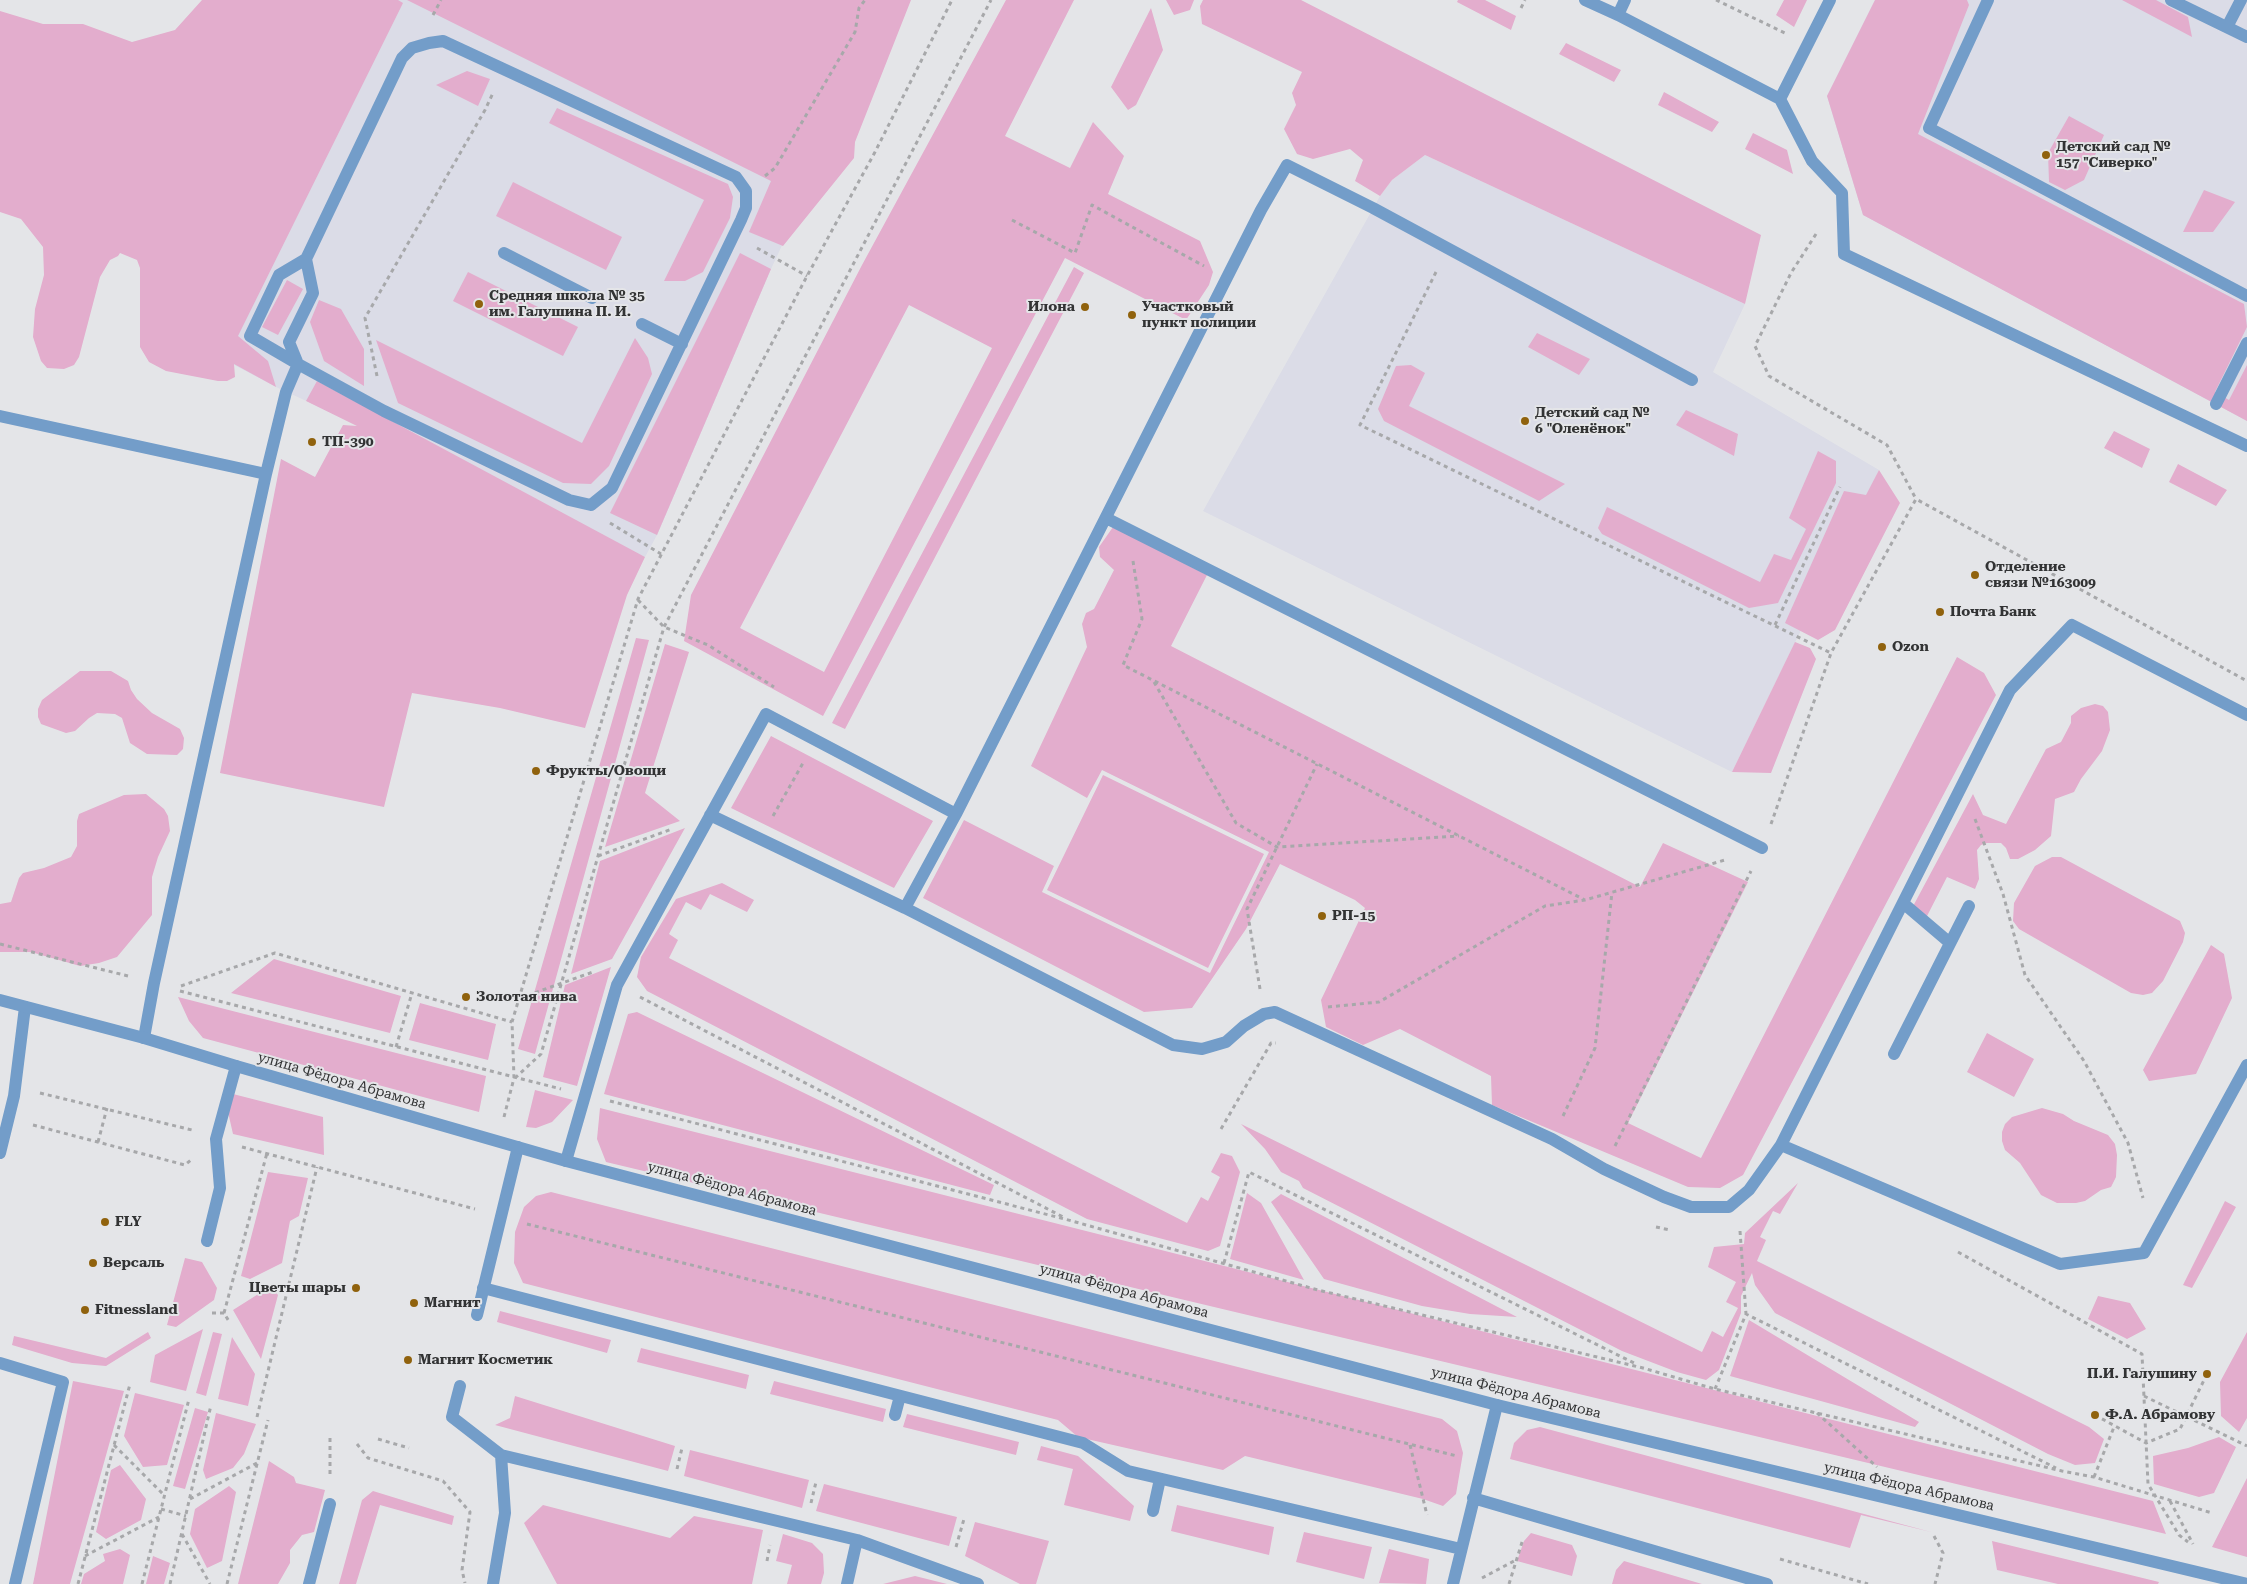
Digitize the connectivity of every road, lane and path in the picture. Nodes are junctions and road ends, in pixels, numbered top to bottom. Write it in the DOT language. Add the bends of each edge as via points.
graph roads {
  1 [pos="865,0"];
  2 [pos="952,0"];
  3 [pos="991,0"];
  4 [pos="1525,0"];
  5 [pos="1585,0"];
  6 [pos="1625,0"];
  7 [pos="1716,0"];
  8 [pos="1830,0"];
  9 [pos="1988,0"];
  10 [pos="2171,0"];
  11 [pos="2241,0"];
  12 [pos="1521,8"];
  13 [pos="1618,15"];
  14 [pos="2227,27"];
  15 [pos="2247,37"];
  16 [pos="1808,44"];
  17 [pos="1780,99"];
  18 [pos="485,110"];
  19 [pos="746,191"];
  20 [pos="1012,220"];
  21 [pos="1818,231"];
  22 [pos="734,236"];
  23 [pos="1448,248"];
  24 [pos="504,253"];
  25 [pos="306,259"];
  26 [pos="807,276"];
  27 [pos="1227,278"];
  28 [pos="2247,296"];
  29 [pos="592,298"];
  30 [pos="642,324"];
  31 [pos="2247,343"];
  32 [pos="682,344"];
  33 [pos="298,364"];
  34 [pos="1692,380"];
  35 [pos="2216,404"];
  36 [pos="384,411"];
  37 [pos="0,416"];
  38 [pos="2247,446"];
  39 [pos="266,474"];
  40 [pos="1840,487"];
  41 [pos="1916,499"];
  42 [pos="591,505"];
  43 [pos="1106,518"];
  44 [pos="1129,531"];
  45 [pos="661,554"];
  46 [pos="638,599"];
  47 [pos="1775,625"];
  48 [pos="664,627"];
  49 [pos="1831,653"];
  50 [pos="2247,681"];
  51 [pos="1154,682"];
  52 [pos="2247,715"];
  53 [pos="792,728"];
  54 [pos="807,755"];
  55 [pos="1317,764"];
  56 [pos="1962,786"];
  57 [pos="956,814"];
  58 [pos="710,815"];
  59 [pos="772,818"];
  60 [pos="681,826"];
  61 [pos="1460,836"];
  62 [pos="1277,847"];
  63 [pos="1762,848"];
  64 [pos="597,857"];
  65 [pos="1612,892"];
  66 [pos="1585,900"];
  67 [pos="1903,903"];
  68 [pos="1969,906"];
  69 [pos="905,908"];
  70 [pos="1950,943"];
  71 [pos="0,944"];
  72 [pos="595,971"];
  73 [pos="154,983"];
  74 [pos="561,984"];
  75 [pos="617,985"];
  76 [pos="412,993"];
  77 [pos="520,998"];
  78 [pos="0,1000"];
  79 [pos="25,1007"];
  80 [pos="1323,1008"];
  81 [pos="1264,1014"];
  82 [pos="512,1022"];
  83 [pos="144,1038"];
  84 [pos="1271,1043"];
  85 [pos="1280,1043"];
  86 [pos="396,1047"];
  87 [pos="1894,1054"];
  88 [pos="2247,1065"];
  89 [pos="236,1066"];
  90 [pos="514,1078"];
  91 [pos="35,1091"];
  92 [pos="570,1091"];
  93 [pos="609,1100"];
  94 [pos="106,1108"];
  95 [pos="504,1117"];
  96 [pos="26,1123"];
  97 [pos="4,1126"];
  98 [pos="1222,1129"];
  99 [pos="216,1140"];
  100 [pos="1552,1140"];
  101 [pos="98,1142"];
  102 [pos="1781,1144"];
  103 [pos="518,1147"];
  104 [pos="0,1153"];
  105 [pos="267,1153"];
  106 [pos="566,1161"];
  107 [pos="317,1167"];
  108 [pos="1604,1169"];
  109 [pos="2146,1206"];
  110 [pos="481,1210"];
  111 [pos="1072,1221"];
  112 [pos="519,1222"];
  113 [pos="1746,1224"];
  114 [pos="1656,1227"];
  115 [pos="1675,1230"];
  116 [pos="1732,1231"];
  117 [pos="1740,1231"];
  118 [pos="207,1241"];
  119 [pos="1952,1248"];
  120 [pos="1224,1263"];
  121 [pos="483,1288"];
  122 [pos="224,1313"];
  123 [pos="212,1314"];
  124 [pos="1746,1314"];
  125 [pos="477,1315"];
  126 [pos="230,1323"];
  127 [pos="0,1364"];
  128 [pos="1643,1368"];
  129 [pos="2207,1374"];
  130 [pos="130,1384"];
  131 [pos="460,1386"];
  132 [pos="1714,1389"];
  133 [pos="900,1396"];
  134 [pos="2144,1396"];
  135 [pos="189,1399"];
  136 [pos="1497,1404"];
  137 [pos="211,1405"];
  138 [pos="1816,1413"];
  139 [pos="895,1415"];
  140 [pos="2095,1415"];
  141 [pos="2186,1415"];
  142 [pos="257,1417"];
  143 [pos="268,1420"];
  144 [pos="2114,1427"];
  145 [pos="330,1438"];
  146 [pos="378,1439"];
  147 [pos="2146,1442"];
  148 [pos="357,1444"];
  149 [pos="114,1445"];
  150 [pos="1410,1445"];
  151 [pos="2247,1446"];
  152 [pos="409,1448"];
  153 [pos="501,1454"];
  154 [pos="1458,1456"];
  155 [pos="257,1463"];
  156 [pos="1876,1466"];
  157 [pos="2062,1471"];
  158 [pos="2094,1477"];
  159 [pos="1160,1479"];
  160 [pos="2153,1494"];
  161 [pos="165,1496"];
  162 [pos="1473,1498"];
  163 [pos="190,1500"];
  164 [pos="2170,1500"];
  165 [pos="330,1504"];
  166 [pos="161,1509"];
  167 [pos="1153,1512"];
  168 [pos="2212,1513"];
  169 [pos="186,1516"];
  170 [pos="159,1517"];
  171 [pos="1932,1532"];
  172 [pos="181,1533"];
  173 [pos="1526,1534"];
  174 [pos="857,1540"];
  175 [pos="1434,1542"];
  176 [pos="1462,1549"];
  177 [pos="85,1556"];
  178 [pos="1515,1561"];
  179 [pos="1479,1579"];
  180 [pos="15,1584"];
  181 [pos="78,1584"];
  182 [pos="142,1584"];
  183 [pos="170,1584"];
  184 [pos="210,1584"];
  185 [pos="227,1584"];
  186 [pos="310,1584"];
  187 [pos="465,1584"];
  188 [pos="493,1584"];
  189 [pos="847,1584"];
  190 [pos="978,1584"];
  191 [pos="1453,1584"];
  192 [pos="1509,1584"];
  193 [pos="1767,1584"];
  194 [pos="1935,1584"];
  195 [pos="2247,1584"];
  1 -- 19 [label="path" via="859,8 855,32 775,168"];
  2 -- 26 [label="path" via="875,152"];
  3 -- 48 [label="path"];
  4 -- 12 [label="path"];
  5 -- 13 [label="street"];
  6 -- 13 [label="street"];
  7 -- 16 [label="path"];
  8 -- 16 [label="street"];
  9 -- 28 [label="street" via="1930,128"];
  10 -- 14 [label="street"];
  11 -- 14 [label="street"];
  13 -- 17 [label="street"];
  14 -- 15 [label="street"];
  16 -- 17 [label="street"];
  17 -- 38 [label="street" via="1812,162 1842,193 1844,254"];
  18 -- 36 [label="path" via="365,318"];
  19 -- 22 [label="street" via="746,208"];
  19 -- 25 [label="street" via="736,177 444,41 429,42 412,48 402,58"];
  20 -- 27 [label="path" via="1075,253 1092,205"];
  21 -- 41 [label="path" via="1791,273 1755,346 1769,376 1887,445"];
  22 -- 26 [label="path"];
  22 -- 32 [label="street"];
  23 -- 27 [label="street" via="1287,165"];
  23 -- 34 [label="street"];
  23 -- 47 [label="path" via="1360,425"];
  24 -- 29 [label="street"];
  25 -- 33 [label="street" via="313,293 289,342"];
  25 -- 33 [label="street" via="279,275 250,336"];
  26 -- 45 [label="path"];
  27 -- 43 [label="street"];
  30 -- 32 [label="street"];
  31 -- 35 [label="street"];
  32 -- 42 [label="street" via="612,488"];
  33 -- 36 [label="street"];
  33 -- 39 [label="street" via="286,392"];
  36 -- 42 [label="street" via="569,500"];
  37 -- 39 [label="street"];
  39 -- 73 [label="street"];
  40 -- 47 [label="path"];
  41 -- 49 [label="path"];
  41 -- 50 [label="path"];
  42 -- 45 [label="path" via="603,519"];
  43 -- 44 [label="street"];
  43 -- 57 [label="street"];
  44 -- 51 [label="path" via="1142,619 1123,665"];
  44 -- 63 [label="street"];
  45 -- 46 [label="path"];
  46 -- 48 [label="path"];
  46 -- 77 [label="path"];
  47 -- 49 [label="path"];
  48 -- 53 [label="path" via="708,645 781,692"];
  48 -- 64 [label="path"];
  49 -- 63 [label="path"];
  51 -- 55 [label="path"];
  51 -- 62 [label="path" via="1236,823"];
  52 -- 56 [label="street" via="2072,624 2010,690"];
  53 -- 57 [label="street"];
  53 -- 58 [label="street" via="766,714"];
  54 -- 59 [label="path"];
  55 -- 61 [label="path"];
  55 -- 62 [label="path"];
  56 -- 67 [label="street"];
  56 -- 109 [label="path" via="2003,894 2024,975 2084,1061 2128,1143"];
  57 -- 69 [label="street"];
  58 -- 69 [label="street"];
  58 -- 75 [label="street"];
  60 -- 64 [label="path"];
  61 -- 62 [label="path"];
  61 -- 66 [label="path"];
  62 -- 81 [label="path" via="1246,909"];
  63 -- 65 [label="path"];
  63 -- 108 [label="path"];
  64 -- 74 [label="path"];
  65 -- 66 [label="path"];
  65 -- 100 [label="path" via="1595,1048"];
  66 -- 80 [label="path" via="1545,906 1380,1002"];
  67 -- 70 [label="street"];
  67 -- 102 [label="street"];
  68 -- 70 [label="street"];
  69 -- 81 [label="street" via="1173,1045 1202,1049 1226,1042"];
  70 -- 87 [label="street"];
  71 -- 73 [label="path"];
  72 -- 74 [label="path"];
  73 -- 83 [label="street"];
  74 -- 77 [label="path"];
  74 -- 90 [label="path" via="541,1054"];
  75 -- 106 [label="street"];
  75 -- 111 [label="path"];
  76 -- 82 [label="path"];
  76 -- 86 [label="path"];
  76 -- 86 [label="path" via="275,953 173,989"];
  77 -- 82 [label="path"];
  78 -- 79 [label="street, улица Фёдора Абрамова"];
  79 -- 83 [label="street, улица Фёдора Абрамова"];
  79 -- 97 [label="street" via="14,1096"];
  81 -- 84 [label="path"];
  81 -- 100 [label="street" via="1275,1012"];
  82 -- 90 [label="path"];
  83 -- 89 [label="street, улица Фёдора Абрамова"];
  84 -- 85 [label="path"];
  84 -- 98 [label="path"];
  86 -- 90 [label="path"];
  88 -- 102 [label="street" via="2144,1253 2060,1264"];
  89 -- 99 [label="street"];
  89 -- 103 [label="street, улица Фёдора Абрамова"];
  90 -- 92 [label="path"];
  90 -- 95 [label="path"];
  91 -- 94 [label="path"];
  93 -- 111 [label="path"];
  94 -- 99 [label="path" via="199,1131"];
  94 -- 101 [label="path"];
  96 -- 101 [label="path"];
  97 -- 104 [label="street"];
  99 -- 101 [label="path" via="185,1165"];
  99 -- 105 [label="path"];
  99 -- 118 [label="street" via="220,1188"];
  100 -- 108 [label="street"];
  102 -- 108 [label="street" via="1749,1190 1729,1206 1691,1207"];
  103 -- 106 [label="street, улица Фёдора Абрамова"];
  103 -- 121 [label="street"];
  105 -- 107 [label="path"];
  105 -- 122 [label="path"];
  106 -- 136 [label="street, улица Фёдора Абрамова"];
  107 -- 110 [label="path"];
  107 -- 142 [label="path"];
  111 -- 120 [label="path"];
  112 -- 150 [label="path"];
  113 -- 117 [label="path"];
  114 -- 115 [label="path"];
  116 -- 117 [label="path"];
  117 -- 124 [label="path"];
  119 -- 134 [label="path" via="2142,1354"];
  120 -- 128 [label="path" via="1318,1290"];
  120 -- 128 [label="path" via="1249,1172"];
  121 -- 125 [label="street"];
  121 -- 133 [label="street"];
  122 -- 123 [label="path"];
  122 -- 126 [label="path"];
  124 -- 132 [label="path"];
  124 -- 157 [label="path"];
  127 -- 180 [label="street" via="63,1382"];
  128 -- 132 [label="path"];
  129 -- 141 [label="path"];
  130 -- 149 [label="path"];
  131 -- 153 [label="street" via="452,1417"];
  132 -- 138 [label="path"];
  133 -- 139 [label="street"];
  133 -- 159 [label="street" via="1082,1443 1128,1471"];
  134 -- 141 [label="path"];
  134 -- 147 [label="path"];
  135 -- 161 [label="path"];
  136 -- 162 [label="street"];
  136 -- 195 [label="street, улица Фёдора Абрамова"];
  137 -- 163 [label="path"];
  138 -- 156 [label="path"];
  138 -- 157 [label="path"];
  140 -- 144 [label="path"];
  141 -- 147 [label="path" via="2180,1429"];
  141 -- 151 [label="path"];
  143 -- 155 [label="path"];
  144 -- 147 [label="path"];
  144 -- 158 [label="path"];
  145 -- 165 [label="path"];
  146 -- 152 [label="path"];
  147 -- 160 [label="path" via="2148,1484"];
  148 -- 187 [label="path" via="368,1458 444,1481 470,1512 462,1570"];
  149 -- 161 [label="path"];
  149 -- 177 [label="path"];
  150 -- 154 [label="path"];
  150 -- 175 [label="path"];
  153 -- 174 [label="street"];
  153 -- 188 [label="street" via="505,1513"];
  155 -- 163 [label="path"];
  155 -- 185 [label="path"];
  157 -- 158 [label="path"];
  158 -- 160 [label="path"];
  159 -- 167 [label="street"];
  159 -- 175 [label="street"];
  160 -- 164 [label="path"];
  160 -- 164 [label="path" via="2179,1535 2194,1547"];
  161 -- 166 [label="path"];
  162 -- 176 [label="street"];
  162 -- 193 [label="street"];
  163 -- 169 [label="path"];
  164 -- 168 [label="path"];
  165 -- 186 [label="street"];
  166 -- 169 [label="path"];
  166 -- 170 [label="path"];
  169 -- 172 [label="path"];
  170 -- 177 [label="path"];
  170 -- 182 [label="path"];
  171 -- 194 [label="path" via="1943,1553"];
  172 -- 183 [label="path"];
  172 -- 184 [label="path"];
  173 -- 178 [label="path"];
  174 -- 189 [label="street"];
  174 -- 190 [label="street"];
  175 -- 176 [label="street"];
  176 -- 191 [label="street"];
  177 -- 181 [label="path"];
  178 -- 179 [label="path"];
  178 -- 192 [label="path"];
}
